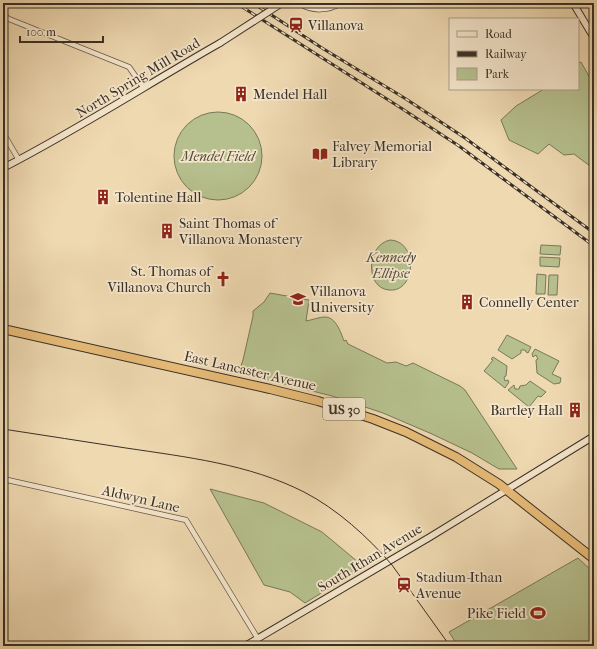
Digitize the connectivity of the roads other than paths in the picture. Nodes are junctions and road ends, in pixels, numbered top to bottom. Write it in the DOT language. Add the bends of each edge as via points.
graph roads {
  1 [pos="282,3"];
  2 [pos="299,3"];
  3 [pos="341,3"];
  4 [pos="573,3"];
  5 [pos="3,15"];
  6 [pos="594,38"];
  7 [pos="143,88"];
  8 [pos="3,133"];
  9 [pos="19,160"];
  10 [pos="3,168"];
  11 [pos="3,329"];
  12 [pos="594,436"];
  13 [pos="3,479"];
  14 [pos="507,489"];
  15 [pos="594,559"];
  16 [pos="258,639"];
  17 [pos="245,646"];
  1 -- 7 [label="street, North Spring Mill Road, bridge"];
  2 -- 3 [label="street" via="319,10 334,8"];
  4 -- 6 [label="street"];
  5 -- 7 [label="street" via="129,67"];
  7 -- 9 [label="street, North Spring Mill Road"];
  8 -- 9 [label="street"];
  9 -- 10 [label="street, North Spring Mill Road"];
  11 -- 14 [label="highway, East Lancaster Avenue / US 30" via="333,405 406,432 456,457"];
  12 -- 14 [label="street, South Ithan Avenue"];
  13 -- 16 [label="street, Aldwyn Lane" via="186,520"];
  14 -- 15 [label="highway, East Lancaster Avenue / US 30"];
  14 -- 16 [label="street, South Ithan Avenue"];
  16 -- 17 [label="street, South Ithan Avenue"];
}
